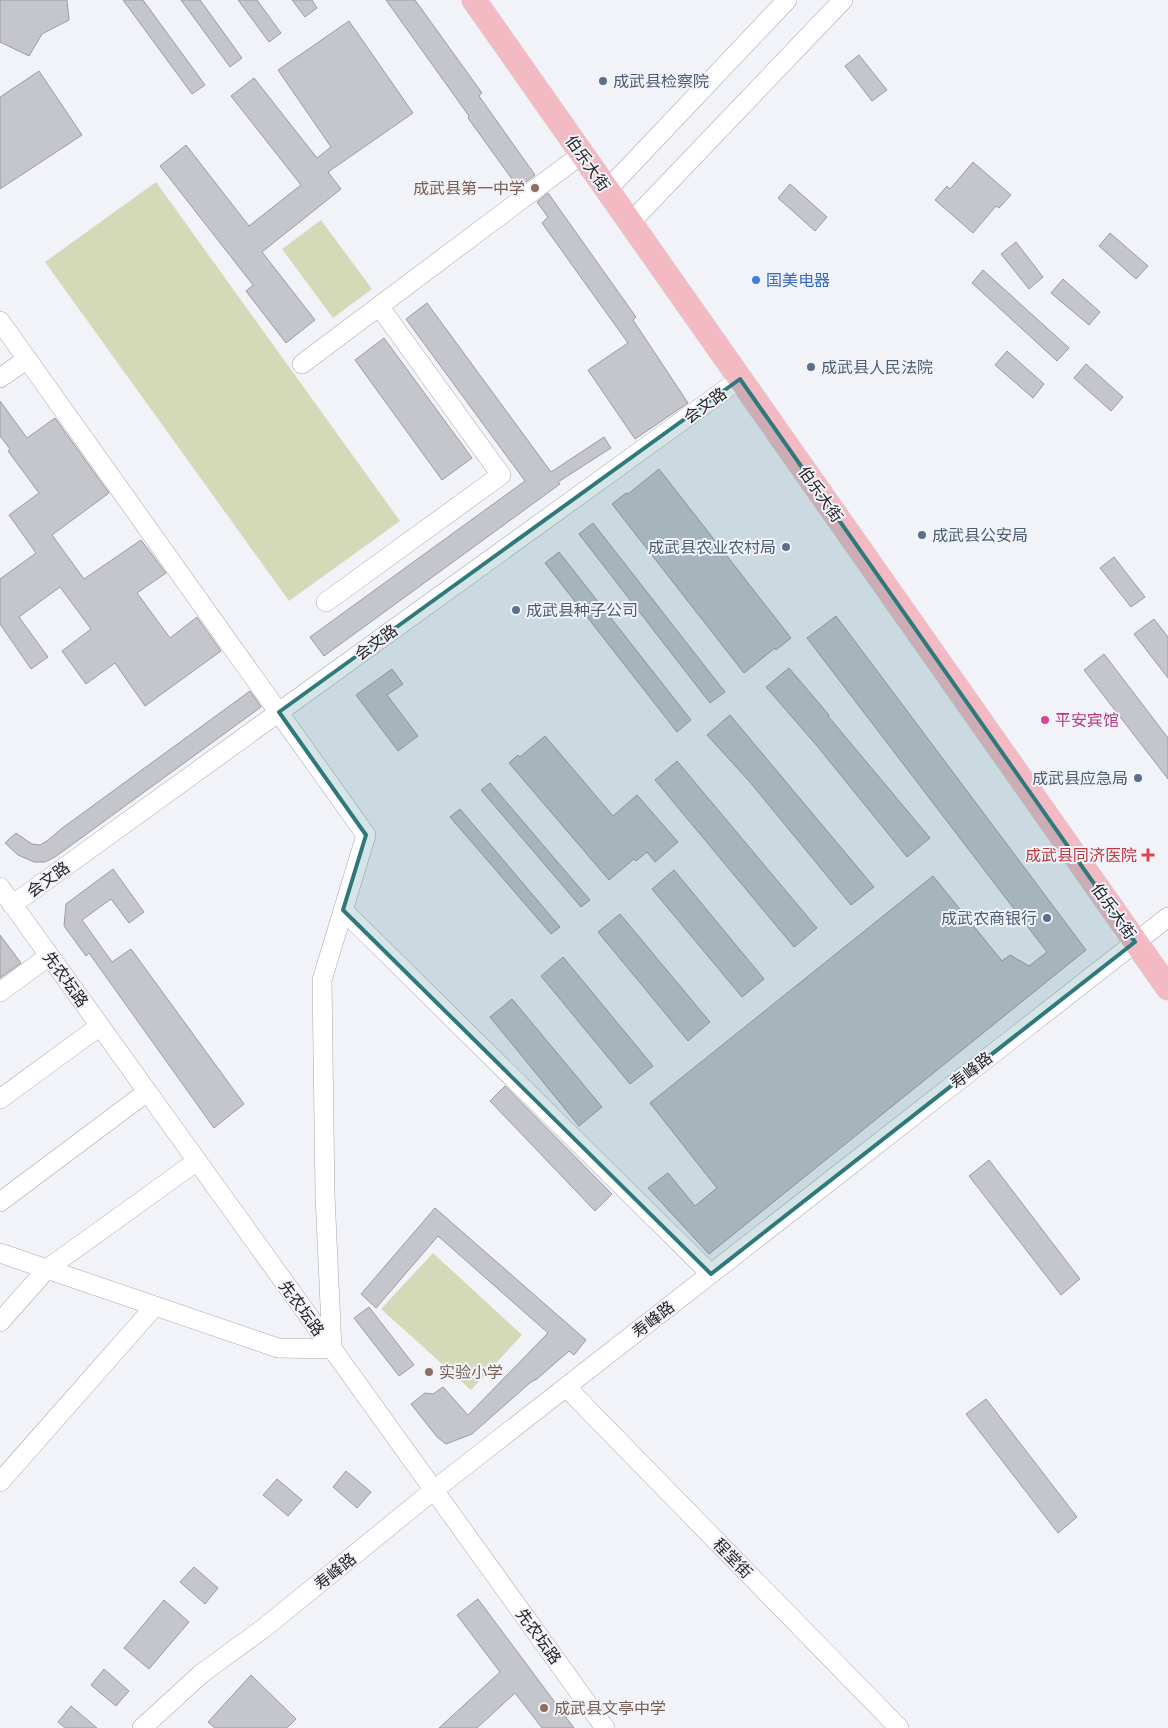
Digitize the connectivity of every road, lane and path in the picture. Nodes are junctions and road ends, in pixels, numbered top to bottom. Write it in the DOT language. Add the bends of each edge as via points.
graph roads {
  1 [pos="474,0"];
  2 [pos="787,0"];
  3 [pos="843,0"];
  4 [pos="582,154"];
  5 [pos="607,190"];
  6 [pos="630,223"];
  7 [pos="379,306"];
  8 [pos="0,321"];
  9 [pos="27,359"];
  10 [pos="302,364"];
  11 [pos="0,378"];
  12 [pos="740,379"];
  13 [pos="326,602"];
  14 [pos="280,712"];
  15 [pos="0,887"];
  16 [pos="12,905"];
  17 [pos="343,910"];
  18 [pos="1168,917"];
  19 [pos="1135,942"];
  20 [pos="49,956"];
  21 [pos="1168,988"];
  22 [pos="0,992"];
  23 [pos="100,1026"];
  24 [pos="148,1092"];
  25 [pos="0,1099"];
  26 [pos="197,1161"];
  27 [pos="0,1202"];
  28 [pos="0,1254"];
  29 [pos="47,1269"];
  30 [pos="711,1274"];
  31 [pos="155,1306"];
  32 [pos="0,1322"];
  33 [pos="332,1349"];
  34 [pos="566,1387"];
  35 [pos="0,1482"];
  36 [pos="434,1490"];
  37 [pos="142,1728"];
  38 [pos="605,1728"];
  39 [pos="900,1728"];
  1 -- 4 [label="main road, 伯乐大街"];
  2 -- 5 [label="street"];
  3 -- 6 [label="street"];
  4 -- 5 [label="main road, 伯乐大街"];
  4 -- 7 [label="street"];
  5 -- 6 [label="main road, 伯乐大街"];
  6 -- 12 [label="main road, 伯乐大街"];
  7 -- 10 [label="street"];
  7 -- 13 [label="street" via="501,475"];
  8 -- 9 [label="street"];
  9 -- 11 [label="street"];
  9 -- 14 [label="street"];
  12 -- 14 [label="street, 会文路"];
  12 -- 19 [label="main road, 伯乐大街"];
  14 -- 16 [label="street, 会文路"];
  14 -- 17 [label="street" via="366,835"];
  15 -- 16 [label="street, 先农坛路"];
  16 -- 20 [label="street, 先农坛路"];
  17 -- 30 [label="street"];
  17 -- 33 [label="street" via="322,980 325,1195"];
  18 -- 19 [label="street, 寿峰路"];
  19 -- 21 [label="main road, 伯乐大街"];
  19 -- 30 [label="street, 寿峰路"];
  20 -- 22 [label="street"];
  20 -- 23 [label="street, 先农坛路"];
  23 -- 24 [label="street, 先农坛路"];
  23 -- 25 [label="street"];
  24 -- 26 [label="street, 先农坛路"];
  24 -- 27 [label="street"];
  26 -- 29 [label="street"];
  26 -- 33 [label="street, 先农坛路"];
  28 -- 29 [label="street"];
  29 -- 31 [label="street"];
  29 -- 32 [label="street"];
  30 -- 34 [label="street, 寿峰路"];
  31 -- 33 [label="street" via="278,1348"];
  31 -- 35 [label="street"];
  33 -- 36 [label="street, 先农坛路"];
  34 -- 36 [label="street, 寿峰路"];
  34 -- 39 [label="street, 程堂街"];
  36 -- 37 [label="street, 寿峰路" via="264,1628 201,1674"];
  36 -- 38 [label="street, 先农坛路"];
}
